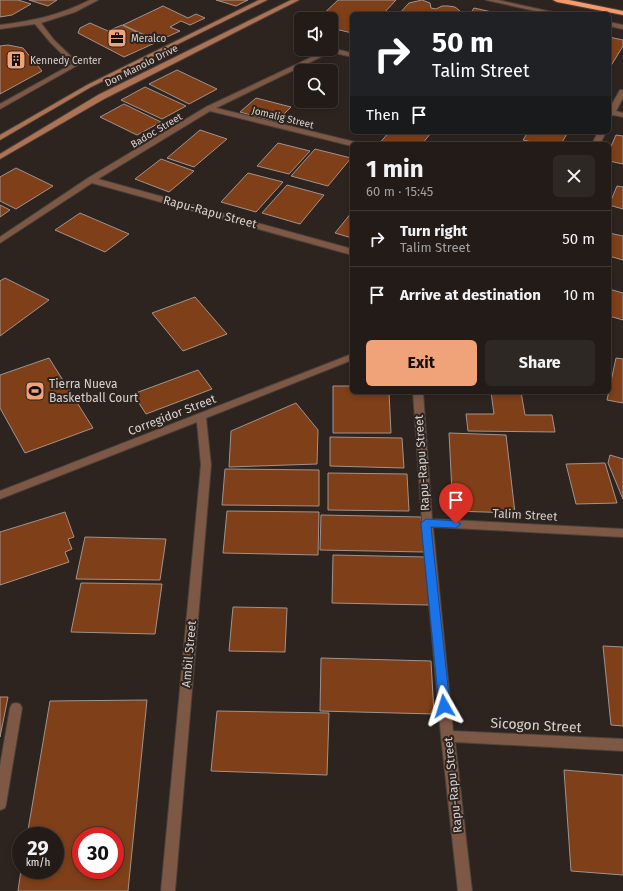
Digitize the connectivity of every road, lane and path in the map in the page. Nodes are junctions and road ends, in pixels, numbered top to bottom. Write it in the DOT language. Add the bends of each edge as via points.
graph roads {
  1 [pos="95,0"];
  2 [pos="264,0"];
  3 [pos="296,0"];
  4 [pos="489,0"];
  5 [pos="557,0"];
  6 [pos="599,0"];
  7 [pos="623,5"];
  8 [pos="548,12"];
  9 [pos="623,13"];
  10 [pos="37,22"];
  11 [pos="611,24"];
  12 [pos="0,27"];
  13 [pos="623,27"];
  14 [pos="350,55"];
  15 [pos="623,92"];
  16 [pos="0,106"];
  17 [pos="54,107"];
  18 [pos="209,109"];
  19 [pos="611,111"];
  20 [pos="611,113"];
  21 [pos="71,114"];
  22 [pos="623,115"];
  23 [pos="0,138"];
  24 [pos="350,144"];
  25 [pos="0,157"];
  26 [pos="91,180"];
  27 [pos="0,241"];
  28 [pos="350,251"];
  29 [pos="350,358"];
  30 [pos="418,394"];
  31 [pos="201,418"];
  32 [pos="0,495"];
  33 [pos="426,523"];
  34 [pos="623,533"];
  35 [pos="16,708"];
  36 [pos="447,736"];
  37 [pos="623,745"];
  38 [pos="0,804"];
  39 [pos="168,891"];
  40 [pos="465,891"];
  1 -- 10 [label="street" via="73,11"];
  2 -- 17 [label="street, Don Manolo Drive" via="90,86"];
  3 -- 21 [label="street, Don Manolo Drive"];
  4 -- 8 [label="street"];
  5 -- 9 [label="highway"];
  6 -- 7 [label="highway"];
  10 -- 12 [label="street"];
  10 -- 16 [label="street" via="76,64"];
  11 -- 13 [label="street"];
  14 -- 18 [label="street, Badoc Street" via="330,50"];
  15 -- 19 [label="street"];
  17 -- 21 [label="street"];
  17 -- 23 [label="street, Don Manolo Drive"];
  18 -- 24 [label="street, Jomalig Street"];
  18 -- 26 [label="street, Badoc Street"];
  20 -- 22 [label="street"];
  21 -- 25 [label="street, Don Manolo Drive"];
  26 -- 27 [label="street, Badoc Street"];
  26 -- 28 [label="street, Rapu-Rapu Street"];
  29 -- 31 [label="street, Corregidor Street"];
  30 -- 33 [label="street, Rapu-Rapu Street"];
  31 -- 32 [label="street, Corregidor Street"];
  31 -- 39 [label="street, Ambil Street" via="206,465"];
  33 -- 34 [label="street, Talim Street"];
  33 -- 36 [label="street, Rapu-Rapu Street"];
  35 -- 38 [label="street"];
  36 -- 37 [label="street, Sicogon Street"];
  36 -- 40 [label="street, Rapu-Rapu Street"];
}
